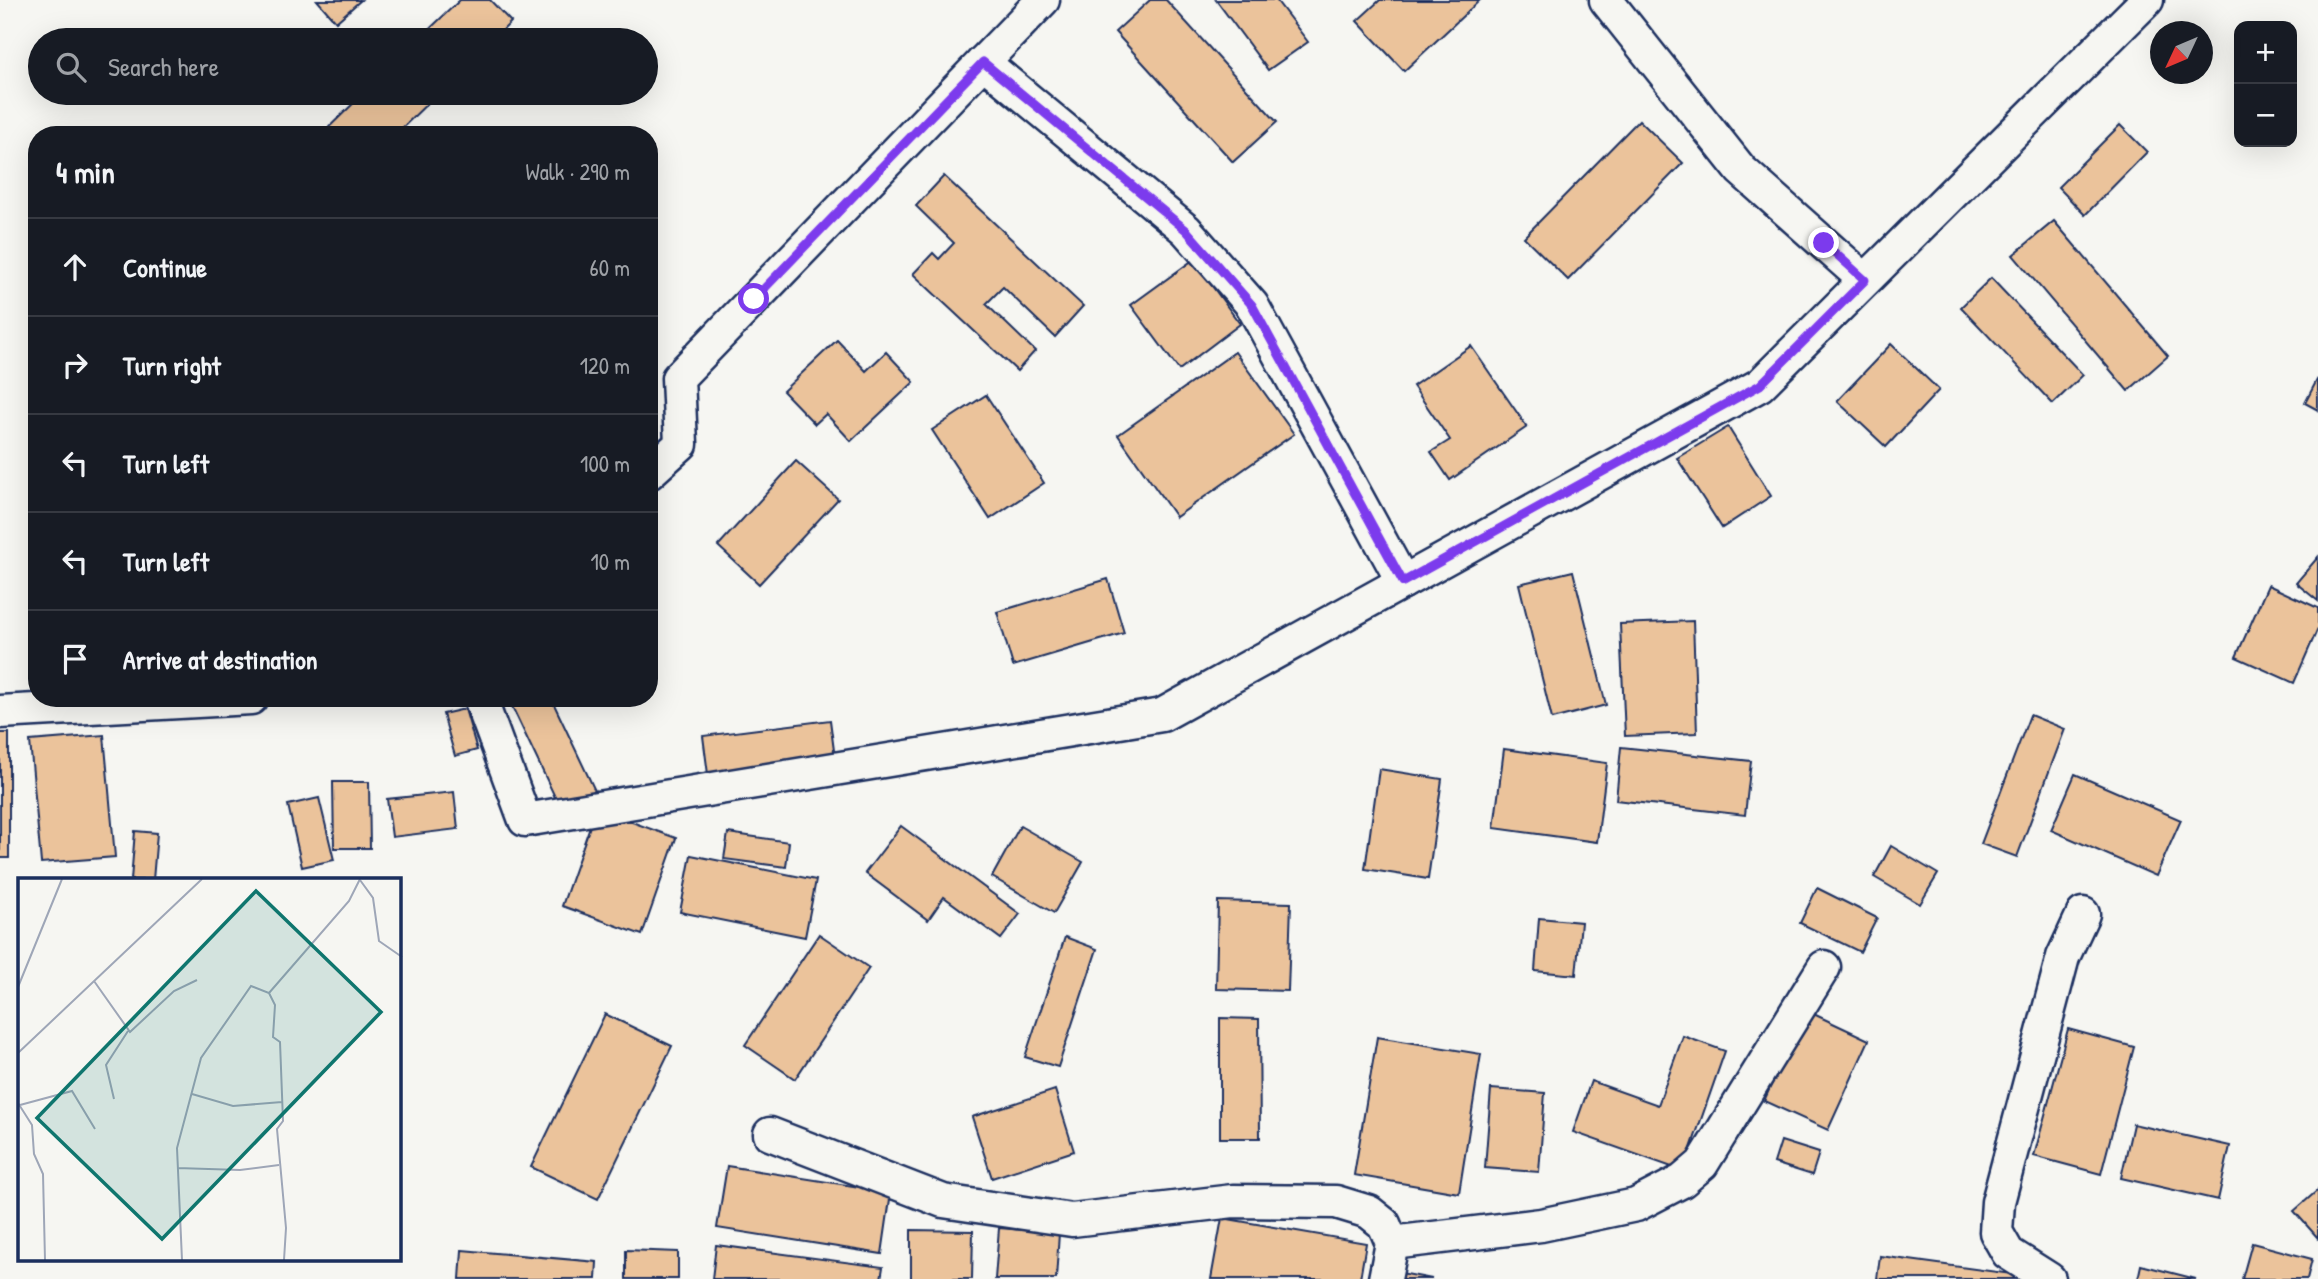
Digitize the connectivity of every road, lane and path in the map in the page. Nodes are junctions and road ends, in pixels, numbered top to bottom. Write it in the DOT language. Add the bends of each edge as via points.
graph roads {
  1 [pos="1043,0"];
  2 [pos="1606,0"];
  3 [pos="2147,0"];
  4 [pos="983,62"];
  5 [pos="1865,280"];
  6 [pos="658,465"];
  7 [pos="1403,582"];
  8 [pos="90,707"];
  9 [pos="483,707"];
  10 [pos="0,712"];
  11 [pos="2083,914"];
  12 [pos="1825,967"];
  13 [pos="770,1134"];
  14 [pos="1392,1243"];
  15 [pos="1385,1279"];
  16 [pos="2049,1279"];
  1 -- 4 [label="street"];
  2 -- 5 [label="street" via="1741,170"];
  3 -- 5 [label="street"];
  4 -- 6 [label="street" via="678,378 681,444"];
  4 -- 7 [label="street" via="1186,230 1252,305"];
  5 -- 7 [label="street" via="1760,385"];
  7 -- 9 [label="street" via="1162,715 525,820"];
  8 -- 10 [label="street"];
  11 -- 16 [label="street" via="2063,957 1998,1202 1996,1232 2008,1254"];
  12 -- 14 [label="street" via="1702,1164 1682,1181 1636,1205 1541,1225"];
  13 -- 14 [label="street" via="943,1201 1072,1220 1233,1201 1336,1202 1369,1212 1384,1224"];
  14 -- 15 [label="street"];
}
